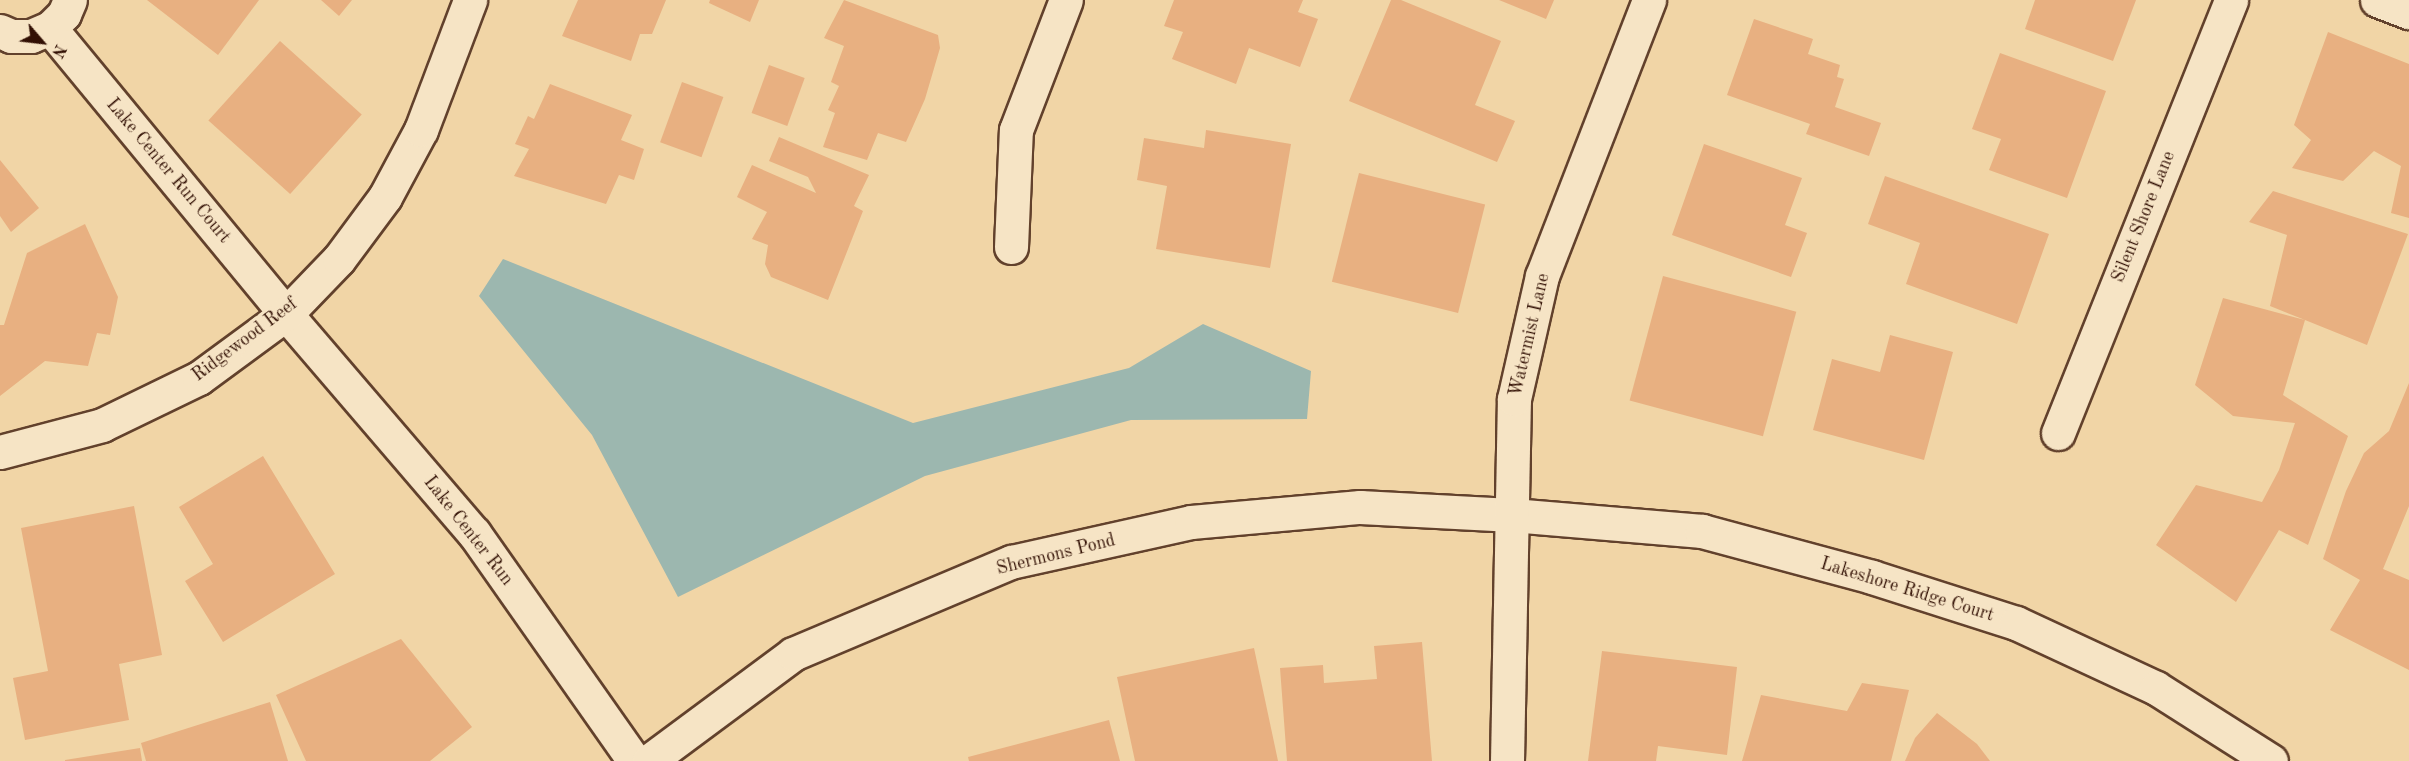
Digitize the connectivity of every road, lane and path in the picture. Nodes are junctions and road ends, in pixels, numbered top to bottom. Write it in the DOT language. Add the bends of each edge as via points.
graph roads {
  1 [pos="70,0"];
  2 [pos="470,0"];
  3 [pos="1066,0"];
  4 [pos="1649,0"];
  5 [pos="2231,0"];
  6 [pos="2377,0"];
  7 [pos="2409,12"];
  8 [pos="50,28"];
  9 [pos="0,31"];
  10 [pos="1011,246"];
  11 [pos="285,314"];
  12 [pos="2058,434"];
  13 [pos="0,452"];
  14 [pos="1512,515"];
  15 [pos="634,761"];
  16 [pos="649,761"];
  17 [pos="1507,761"];
  18 [pos="2271,761"];
  1 -- 8 [label="street" via="64,14"];
  2 -- 11 [label="street, Ridgewood Reef" via="421,130 385,197 339,259"];
  3 -- 10 [label="street" via="1016,130"];
  4 -- 14 [label="street, Watermist Lane" via="1542,276 1514,399"];
  5 -- 12 [label="street, Silent Shore Lane"];
  6 -- 7 [label="street"];
  8 -- 9 [label="street" via="31,36 11,36"];
  8 -- 11 [label="street, Lake Center Run Court"];
  11 -- 13 [label="street, Ridgewood Reef" via="199,378 102,425"];
  11 -- 15 [label="street, Lake Center Run" via="474,533"];
  14 -- 16 [label="street, Shermons Pond" via="1360,507 1191,522 1011,562 793,654"];
  14 -- 17 [label="street, Watermist Lane"];
  14 -- 18 [label="street, Lakeshore Ridge Court" via="1702,531 1872,577 2016,623 2156,688"];
}
